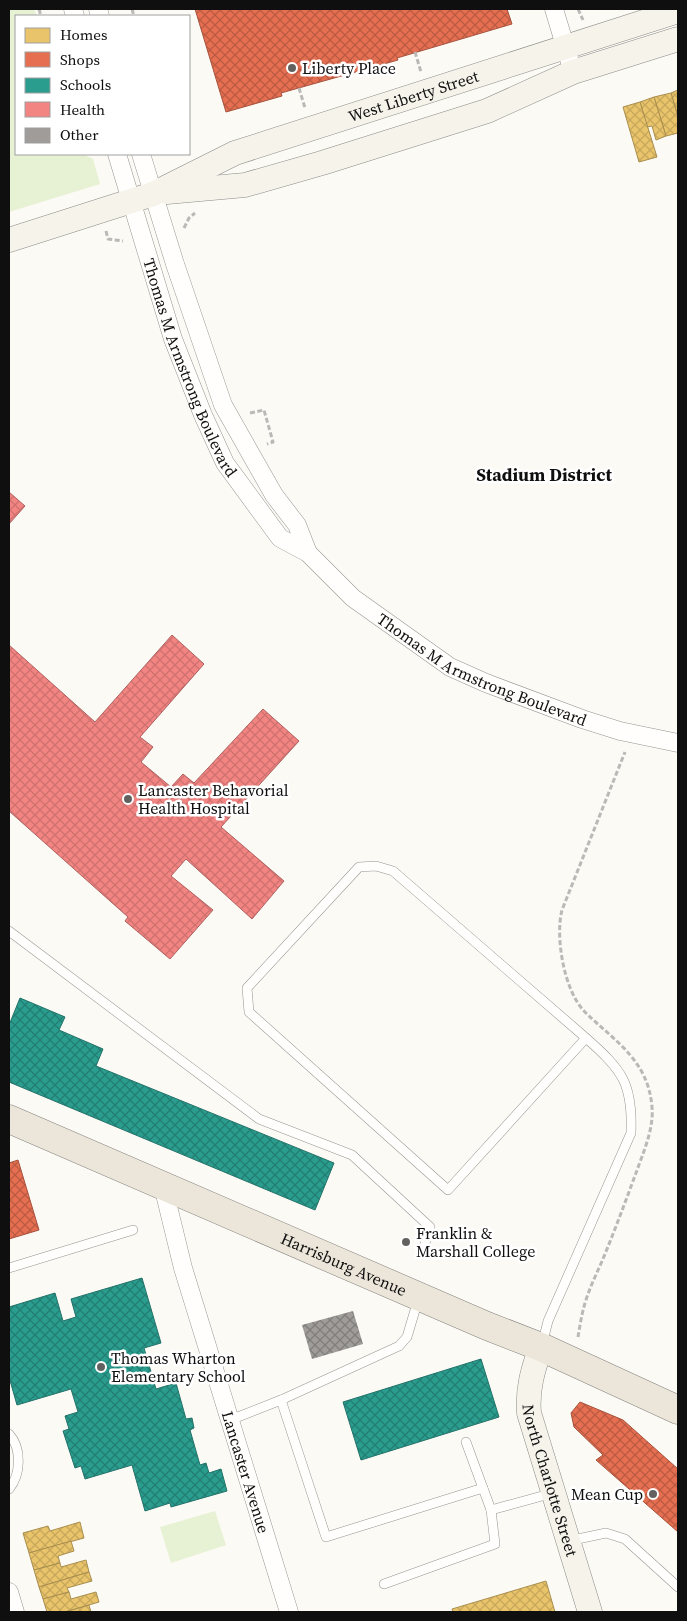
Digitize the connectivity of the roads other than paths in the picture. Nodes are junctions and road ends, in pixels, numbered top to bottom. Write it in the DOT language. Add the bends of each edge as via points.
graph roads {
  1 [pos="554,9"];
  2 [pos="678,11"];
  3 [pos="678,39"];
  4 [pos="565,46"];
  5 [pos="573,72"];
  6 [pos="118,155"];
  7 [pos="141,155"];
  8 [pos="142,197"];
  9 [pos="9,240"];
  10 [pos="308,553"];
  11 [pos="678,743"];
  12 [pos="9,931"];
  13 [pos="586,1038"];
  14 [pos="9,1119"];
  15 [pos="163,1186"];
  16 [pos="133,1230"];
  17 [pos="423,1250"];
  18 [pos="9,1268"];
  19 [pos="419,1297"];
  20 [pos="541,1347"];
  21 [pos="281,1400"];
  22 [pos="678,1410"];
  23 [pos="230,1420"];
  24 [pos="9,1434"];
  25 [pos="466,1442"];
  26 [pos="483,1488"];
  27 [pos="9,1489"];
  28 [pos="553,1493"];
  29 [pos="492,1510"];
  30 [pos="568,1541"];
  31 [pos="384,1584"];
  32 [pos="678,1587"];
  33 [pos="9,1592"];
  34 [pos="15,1612"];
  35 [pos="289,1612"];
  36 [pos="590,1612"];
  1 -- 4 [label="street"];
  2 -- 4 [label="main road, West Liberty Street"];
  3 -- 5 [label="main road, West Liberty Street"];
  4 -- 5 [label="street"];
  4 -- 8 [label="main road, West Liberty Street" via="235,153"];
  5 -- 8 [label="main road, West Liberty Street" via="487,111 322,163 245,185"];
  6 -- 8 [label="street, Thomas M Armstrong Boulevard"];
  7 -- 8 [label="street, Thomas M Armstrong Boulevard"];
  8 -- 9 [label="main road, West Liberty Street"];
  8 -- 10 [label="street, Thomas M Armstrong Boulevard" via="223,405 274,495 297,525"];
  8 -- 10 [label="street, Thomas M Armstrong Boulevard" via="173,339 203,416 225,463 280,538"];
  10 -- 11 [label="street, Thomas M Armstrong Boulevard" via="353,598 450,666 582,720 620,732"];
  12 -- 17 [label="lane" via="259,1119 352,1155 430,1227"];
  13 -- 13 [label="lane" via="448,1190 249,1012 247,988 359,867 376,866 393,870"];
  13 -- 20 [label="lane" via="614,1062 626,1082 632,1108 631,1133 548,1321"];
  14 -- 15 [label="main road, Harrisburg Avenue"];
  15 -- 19 [label="main road, Harrisburg Avenue"];
  15 -- 23 [label="street, Lancaster Avenue" via="183,1268"];
  16 -- 18 [label="lane"];
  19 -- 20 [label="main road, Harrisburg Avenue"];
  19 -- 21 [label="lane" via="407,1338 399,1346"];
  20 -- 22 [label="main road, Harrisburg Avenue"];
  20 -- 28 [label="main road, North Charlotte Street" via="530,1375 528,1400"];
  21 -- 23 [label="lane"];
  21 -- 26 [label="lane" via="326,1537"];
  23 -- 35 [label="street, Lancaster Avenue"];
  24 -- 27 [label="lane" via="18,1453 18,1467"];
  25 -- 26 [label="lane"];
  26 -- 29 [label="lane"];
  28 -- 29 [label="lane"];
  28 -- 30 [label="main road, North Charlotte Street"];
  29 -- 31 [label="lane" via="496,1544"];
  30 -- 32 [label="lane" via="606,1533 625,1539"];
  30 -- 36 [label="main road, North Charlotte Street"];
  33 -- 34 [label="street"];
}
